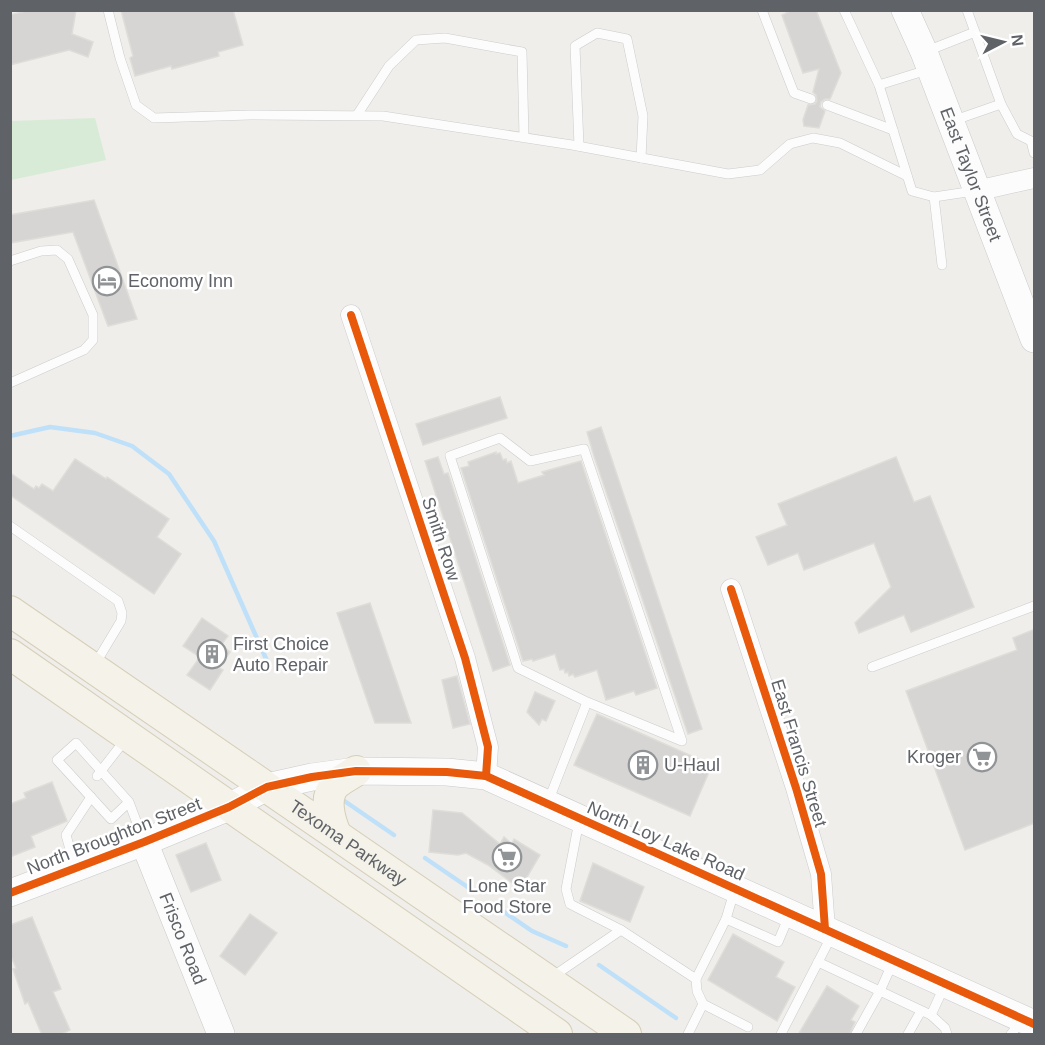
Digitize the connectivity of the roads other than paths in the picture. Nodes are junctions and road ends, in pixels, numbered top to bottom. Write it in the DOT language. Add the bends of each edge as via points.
graph roads {
  1 [pos="108,10"];
  2 [pos="762,10"];
  3 [pos="844,10"];
  4 [pos="905,10"];
  5 [pos="967,10"];
  6 [pos="975,32"];
  7 [pos="927,61"];
  8 [pos="879,85"];
  9 [pos="811,99"];
  10 [pos="1001,104"];
  11 [pos="827,105"];
  12 [pos="357,115"];
  13 [pos="950,122"];
  14 [pos="893,130"];
  15 [pos="524,137"];
  16 [pos="579,146"];
  17 [pos="1034,152"];
  18 [pos="641,158"];
  19 [pos="907,176"];
  20 [pos="1035,178"];
  21 [pos="976,191"];
  22 [pos="934,197"];
  23 [pos="10,261"];
  24 [pos="942,264"];
  25 [pos="351,315"];
  26 [pos="1035,339"];
  27 [pos="10,383"];
  28 [pos="10,526"];
  29 [pos="731,589"];
  30 [pos="1035,606"];
  31 [pos="10,611"];
  32 [pos="10,654"];
  33 [pos="872,667"];
  34 [pos="93,668"];
  35 [pos="587,702"];
  36 [pos="127,736"];
  37 [pos="356,771"];
  38 [pos="99,774"];
  39 [pos="486,777"];
  40 [pos="267,787"];
  41 [pos="91,797"];
  42 [pos="129,802"];
  43 [pos="547,804"];
  44 [pos="229,807"];
  45 [pos="579,819"];
  46 [pos="336,834"];
  47 [pos="144,842"];
  48 [pos="75,868"];
  49 [pos="735,889"];
  50 [pos="10,892"];
  51 [pos="790,914"];
  52 [pos="726,919"];
  53 [pos="621,930"];
  54 [pos="829,931"];
  55 [pos="894,960"];
  56 [pos="818,962"];
  57 [pos="696,979"];
  58 [pos="547,980"];
  59 [pos="946,984"];
  60 [pos="880,992"];
  61 [pos="703,1004"];
  62 [pos="921,1011"];
  63 [pos="931,1015"];
  64 [pos="1023,1026"];
  65 [pos="748,1027"];
  66 [pos="221,1035"];
  67 [pos="556,1035"];
  68 [pos="626,1035"];
  69 [pos="688,1035"];
  70 [pos="781,1035"];
  71 [pos="856,1035"];
  72 [pos="908,1035"];
  73 [pos="947,1035"];
  1 -- 12 [label="lane" via="136,105 154,118"];
  2 -- 9 [label="lane" via="795,93"];
  3 -- 8 [label="lane"];
  4 -- 7 [label="street, East Taylor Street"];
  5 -- 6 [label="lane"];
  6 -- 7 [label="lane"];
  6 -- 10 [label="lane"];
  7 -- 8 [label="lane"];
  7 -- 13 [label="street, East Taylor Street"];
  8 -- 14 [label="lane"];
  10 -- 13 [label="lane"];
  10 -- 17 [label="lane" via="1017,134 1031,141"];
  11 -- 14 [label="lane"];
  12 -- 15 [label="lane"];
  12 -- 15 [label="lane" via="388,66 416,40 445,38 522,52"];
  13 -- 21 [label="street, East Taylor Street"];
  14 -- 19 [label="lane"];
  15 -- 16 [label="lane"];
  16 -- 18 [label="lane"];
  16 -- 18 [label="lane" via="575,46 597,33 627,39 643,116"];
  18 -- 19 [label="lane" via="728,174 749,172 760,170 790,144 813,138 840,143"];
  19 -- 22 [label="lane" via="912,191"];
  20 -- 21 [label="street"];
  21 -- 22 [label="lane"];
  21 -- 26 [label="street, East Taylor Street"];
  22 -- 24 [label="lane"];
  23 -- 27 [label="lane" via="57,250 68,258 93,315 94,327 93,340 84,350"];
  25 -- 39 [label="street, Smith Row" via="465,658 488,747"];
  28 -- 34 [label="lane" via="118,601 121,621"];
  29 -- 54 [label="street, East Francis Street" via="796,788 820,874"];
  30 -- 33 [label="lane"];
  31 -- 34 [label="main road, Texoma Parkway"];
  32 -- 36 [label="main road"];
  34 -- 40 [label="main road, Texoma Parkway"];
  35 -- 35 [label="lane" via="518,668 450,456 500,438 530,461 584,449 682,741"];
  35 -- 43 [label="lane"];
  36 -- 38 [label="lane"];
  36 -- 44 [label="main road"];
  37 -- 39 [label="street, North Loy Lake Road" via="447,772"];
  37 -- 40 [label="street, North Loy Lake Road"];
  37 -- 46 [label="main road" via="332,790 329,810"];
  38 -- 41 [label="lane" via="76,743 57,760"];
  38 -- 42 [label="lane"];
  39 -- 43 [label="street, North Loy Lake Road"];
  40 -- 44 [label="street, North Broughton Street"];
  40 -- 46 [label="main road, Texoma Parkway"];
  41 -- 42 [label="lane" via="111,819"];
  41 -- 48 [label="lane" via="66,835"];
  42 -- 47 [label="lane"];
  43 -- 45 [label="street, North Loy Lake Road"];
  44 -- 47 [label="street, North Broughton Street"];
  44 -- 67 [label="main road"];
  45 -- 49 [label="street, North Loy Lake Road"];
  45 -- 53 [label="lane" via="566,889 570,904"];
  46 -- 58 [label="main road, Texoma Parkway"];
  47 -- 48 [label="street, North Broughton Street"];
  47 -- 66 [label="street, Frisco Road"];
  48 -- 50 [label="street, North Broughton Street"];
  49 -- 51 [label="street, North Loy Lake Road"];
  49 -- 52 [label="lane"];
  51 -- 52 [label="lane" via="778,942"];
  51 -- 54 [label="street, North Loy Lake Road"];
  52 -- 57 [label="lane"];
  53 -- 57 [label="lane"];
  53 -- 58 [label="lane"];
  54 -- 55 [label="street, North Loy Lake Road"];
  54 -- 56 [label="lane"];
  55 -- 59 [label="street, North Loy Lake Road"];
  55 -- 60 [label="lane"];
  56 -- 60 [label="lane"];
  56 -- 70 [label="lane"];
  57 -- 61 [label="lane"];
  58 -- 68 [label="main road, Texoma Parkway"];
  59 -- 63 [label="lane"];
  59 -- 64 [label="street, North Loy Lake Road"];
  60 -- 62 [label="lane"];
  60 -- 71 [label="lane"];
  61 -- 65 [label="lane"];
  61 -- 69 [label="lane"];
  62 -- 63 [label="lane"];
  62 -- 72 [label="lane"];
  63 -- 73 [label="lane"];
}
